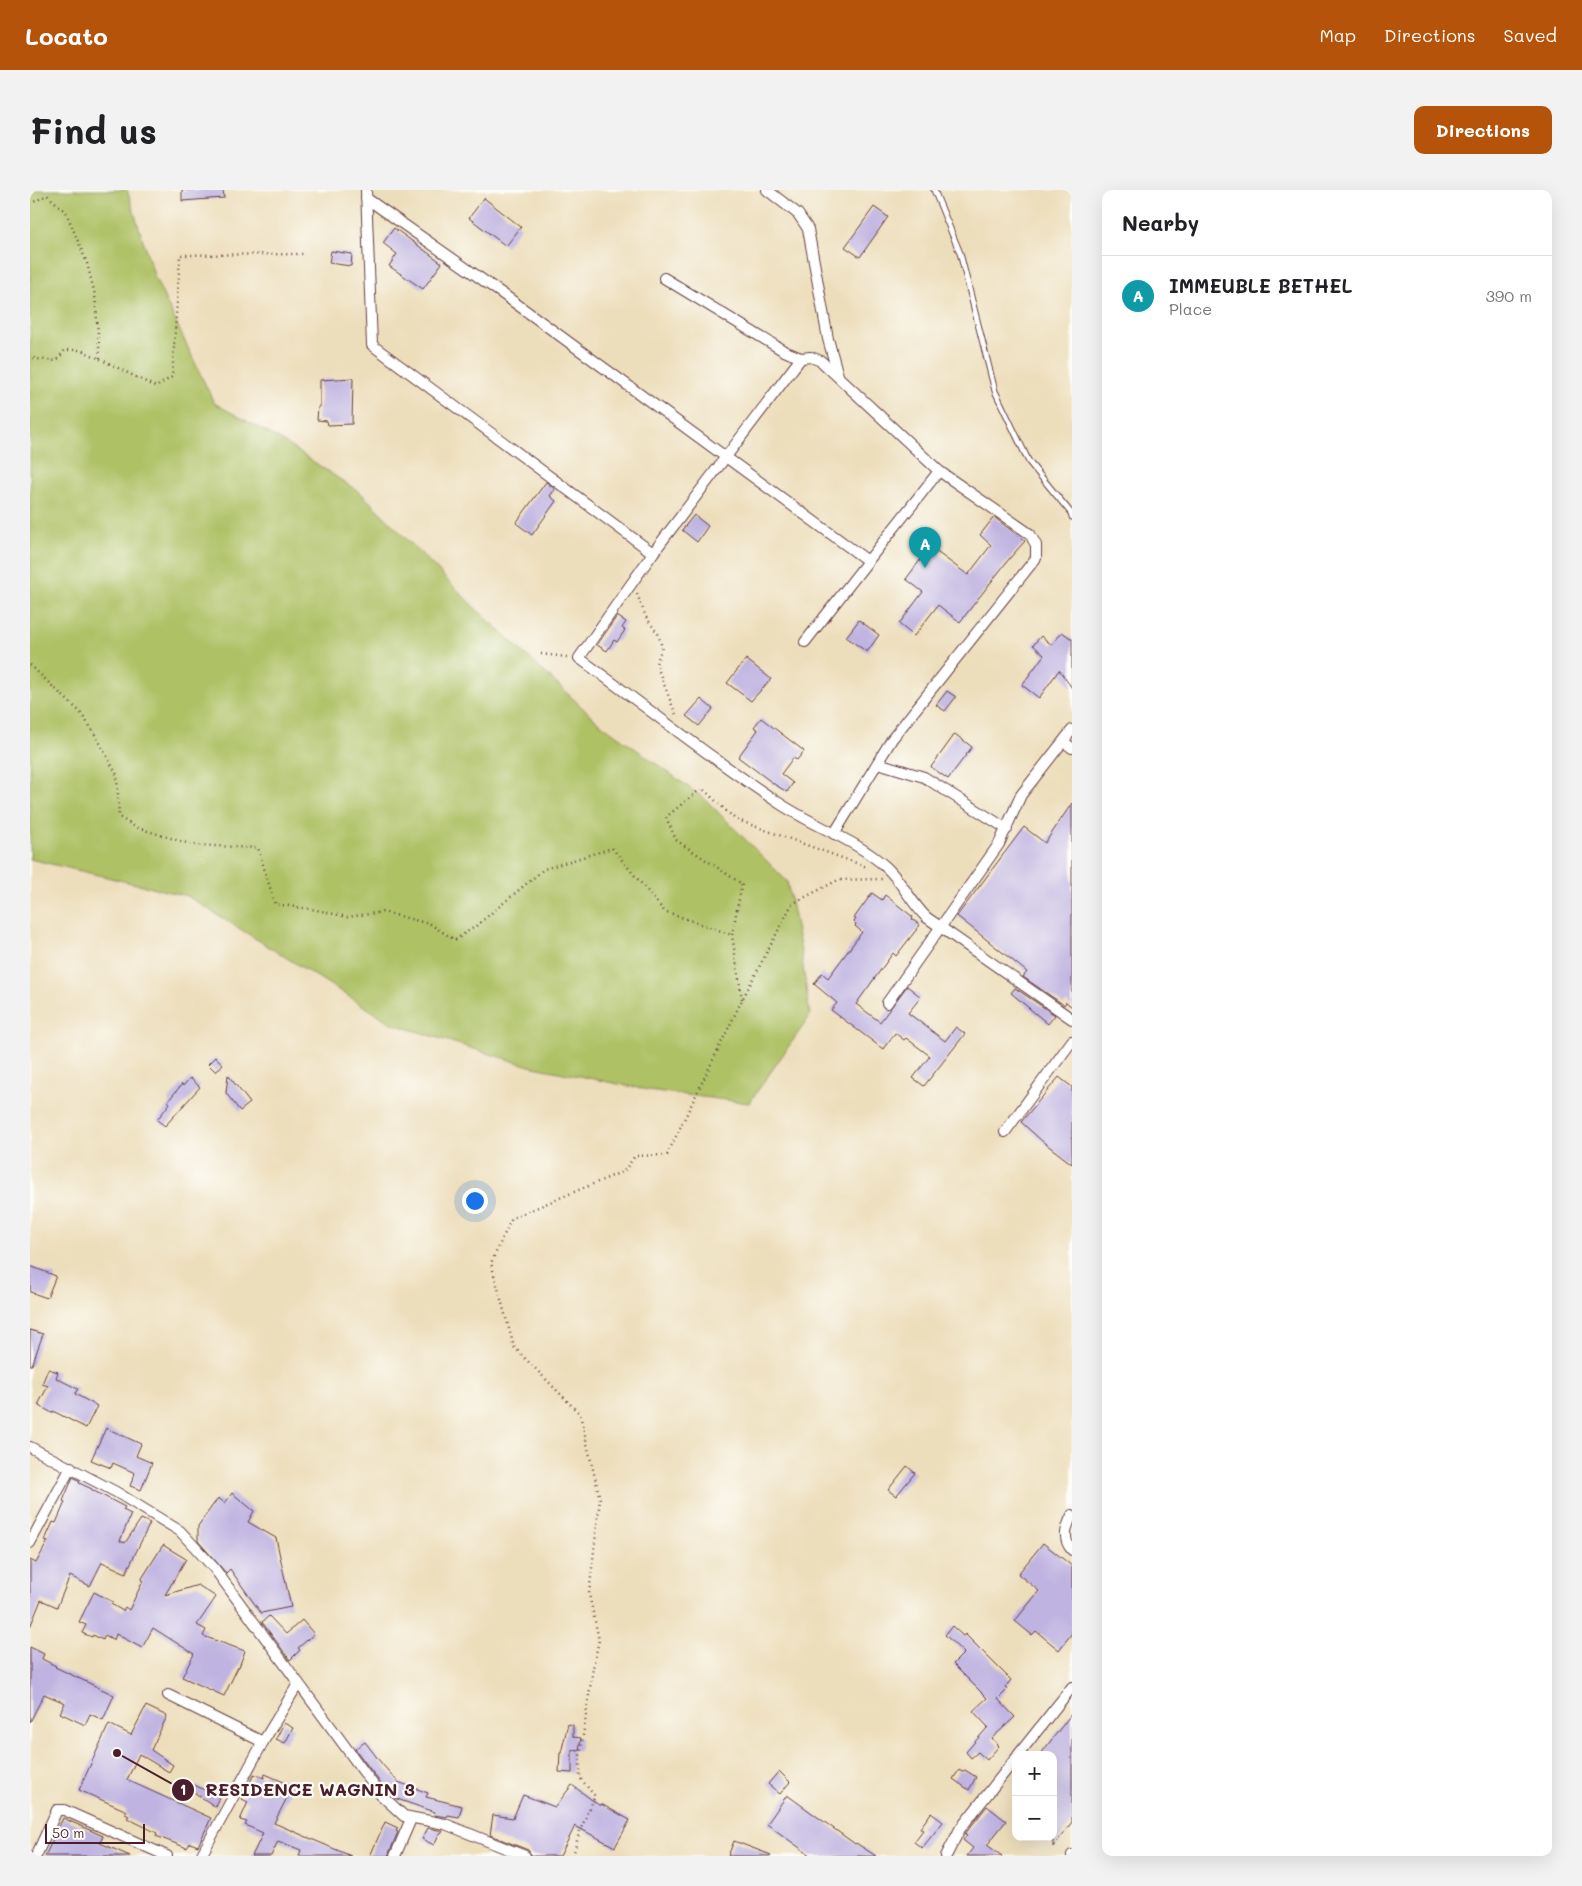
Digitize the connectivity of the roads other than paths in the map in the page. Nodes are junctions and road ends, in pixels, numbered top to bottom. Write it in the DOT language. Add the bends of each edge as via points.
graph roads {
  1 [pos="767,190"];
  2 [pos="934,190"];
  3 [pos="366,194"];
  4 [pos="664,278"];
  5 [pos="801,358"];
  6 [pos="839,376"];
  7 [pos="725,458"];
  8 [pos="939,471"];
  9 [pos="1072,517"];
  10 [pos="654,553"];
  11 [pos="868,561"];
  12 [pos="804,642"];
  13 [pos="1072,730"];
  14 [pos="1068,745"];
  15 [pos="878,763"];
  16 [pos="1006,828"];
  17 [pos="834,834"];
  18 [pos="940,927"];
  19 [pos="887,1003"];
  20 [pos="1072,1019"];
  21 [pos="1072,1041"];
  22 [pos="1005,1132"];
  23 [pos="30,1447"];
  24 [pos="71,1467"];
  25 [pos="1072,1516"];
  26 [pos="30,1542"];
  27 [pos="1072,1550"];
  28 [pos="298,1684"];
  29 [pos="1072,1687"];
  30 [pos="168,1695"];
  31 [pos="263,1742"];
  32 [pos="1021,1751"];
  33 [pos="1012,1763"];
  34 [pos="411,1818"];
  35 [pos="36,1856"];
  36 [pos="167,1856"];
  37 [pos="201,1856"];
  38 [pos="395,1856"];
  39 [pos="525,1856"];
  40 [pos="946,1856"];
  1 -- 6 [label="street" via="798,214 808,229 828,339"];
  2 -- 9 [label="lane" via="960,253 995,391 1029,462"];
  3 -- 7 [label="street"];
  3 -- 10 [label="street" via="372,346"];
  4 -- 5 [label="street"];
  5 -- 6 [label="street" via="822,361"];
  5 -- 7 [label="street"];
  6 -- 8 [label="street"];
  7 -- 10 [label="street"];
  7 -- 11 [label="street"];
  8 -- 11 [label="street"];
  8 -- 15 [label="street" via="1030,534 1036,544 1036,558 892,739"];
  10 -- 17 [label="street" via="579,658 779,803"];
  11 -- 12 [label="street"];
  13 -- 14 [label="street"];
  14 -- 16 [label="street" via="1022,795"];
  15 -- 16 [label="street" via="924,777"];
  15 -- 17 [label="street"];
  16 -- 18 [label="street" via="999,844"];
  17 -- 18 [label="street" via="885,867 915,906"];
  18 -- 19 [label="street"];
  18 -- 20 [label="street"];
  21 -- 22 [label="street"];
  23 -- 24 [label="street"];
  24 -- 26 [label="street"];
  24 -- 28 [label="street" via="180,1531 214,1568"];
  25 -- 27 [label="street" via="1066,1530 1066,1541"];
  28 -- 31 [label="street"];
  28 -- 34 [label="street" via="380,1794 404,1816"];
  29 -- 32 [label="street"];
  30 -- 31 [label="street"];
  31 -- 37 [label="street"];
  33 -- 40 [label="street" via="960,1829"];
  34 -- 38 [label="street"];
  34 -- 39 [label="street" via="445,1824"];
  35 -- 36 [label="street" via="57,1810 64,1810"];
}
